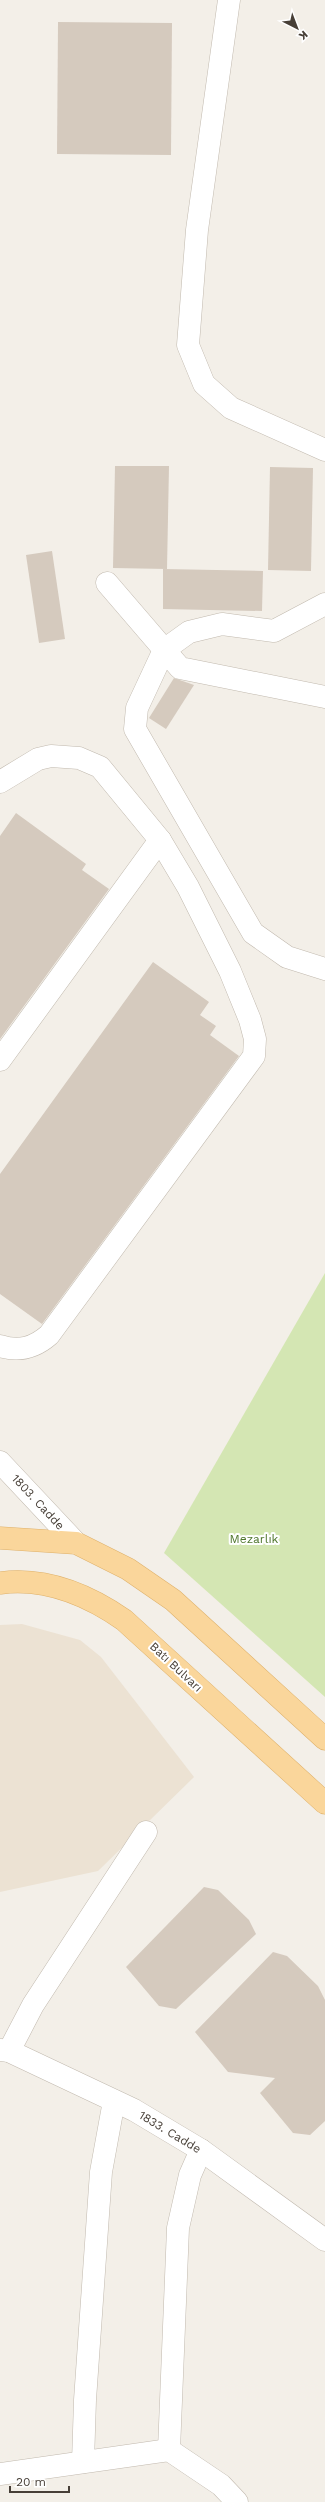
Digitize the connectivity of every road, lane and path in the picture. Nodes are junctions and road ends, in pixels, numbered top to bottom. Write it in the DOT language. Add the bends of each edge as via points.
graph roads {
  1 [pos="229,0"];
  2 [pos="325,450"];
  3 [pos="107,583"];
  4 [pos="325,604"];
  5 [pos="164,650"];
  6 [pos="325,697"];
  7 [pos="0,782"];
  8 [pos="160,840"];
  9 [pos="325,969"];
  10 [pos="0,1060"];
  11 [pos="0,1346"];
  12 [pos="0,1462"];
  13 [pos="0,1538"];
  14 [pos="76,1543"];
  15 [pos="0,1583"];
  16 [pos="325,1739"];
  17 [pos="325,1803"];
  18 [pos="146,1832"];
  19 [pos="4,2051"];
  20 [pos="114,2101"];
  21 [pos="201,2150"];
  22 [pos="325,2240"];
  23 [pos="169,2450"];
  24 [pos="83,2462"];
  25 [pos="0,2474"];
  26 [pos="237,2502"];
  1 -- 2 [label="street" via="197,230 188,345 204,384 231,408"];
  3 -- 5 [label="street"];
  4 -- 5 [label="street" via="274,630 222,624 189,632"];
  5 -- 6 [label="street" via="180,668"];
  5 -- 9 [label="street" via="137,708 135,729 253,934 287,957"];
  7 -- 8 [label="street" via="38,759 66,756 90,762 100,767"];
  8 -- 10 [label="street"];
  8 -- 11 [label="street" via="188,887 230,971 253,1029 254,1056 49,1335 30,1347 20,1349"];
  12 -- 14 [label="street, 1803. Cadde"];
  13 -- 14 [label="main road"];
  14 -- 16 [label="main road" via="128,1568 173,1600"];
  15 -- 17 [label="main road, Batı Bulvarı" via="14,1581 58,1587 98,1602 142,1636"];
  18 -- 19 [label="street"];
  19 -- 20 [label="street, 1833. Cadde"];
  20 -- 21 [label="street, 1833. Cadde"];
  20 -- 24 [label="street" via="101,2172"];
  21 -- 22 [label="street, 1833. Cadde"];
  21 -- 23 [label="street" via="190,2175 178,2228"];
  23 -- 24 [label="street"];
  23 -- 26 [label="street" via="221,2485"];
  24 -- 25 [label="street"];
}
